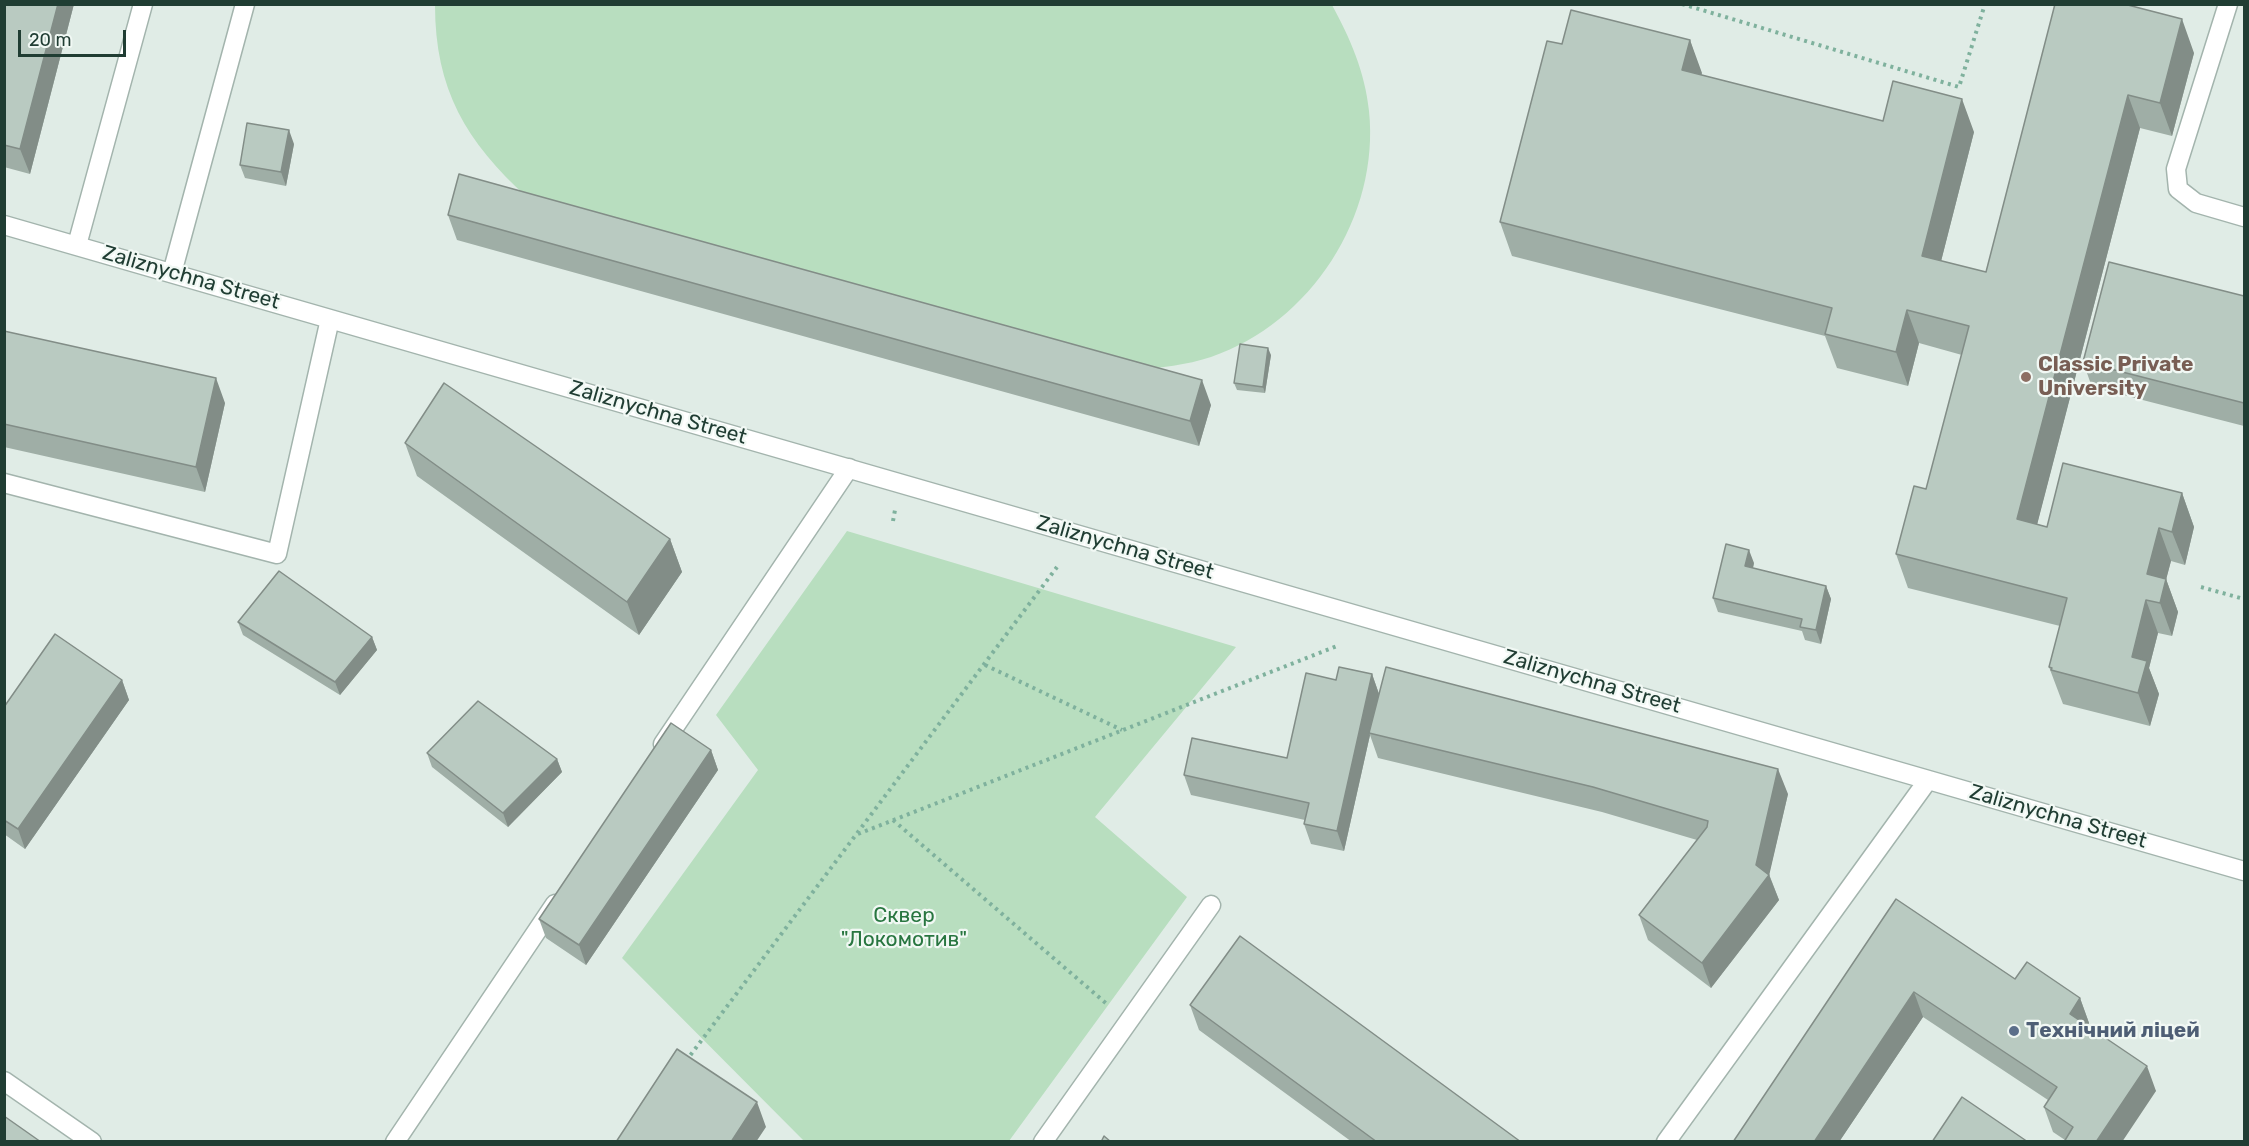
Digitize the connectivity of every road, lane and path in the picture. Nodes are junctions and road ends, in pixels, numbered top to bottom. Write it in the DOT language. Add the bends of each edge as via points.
graph roads {
  1 [pos="143,4"];
  2 [pos="244,4"];
  3 [pos="1682,4"];
  4 [pos="1985,4"];
  5 [pos="2228,4"];
  6 [pos="2244,217"];
  7 [pos="4,225"];
  8 [pos="77,245"];
  9 [pos="171,273"];
  10 [pos="330,319"];
  11 [pos="849,468"];
  12 [pos="4,483"];
  13 [pos="1058,567"];
  14 [pos="2201,587"];
  15 [pos="2244,599"];
  16 [pos="1337,646"];
  17 [pos="984,665"];
  18 [pos="1122,730"];
  19 [pos="654,758"];
  20 [pos="1928,780"];
  21 [pos="893,820"];
  22 [pos="857,834"];
  23 [pos="2244,871"];
  24 [pos="567,886"];
  25 [pos="1211,905"];
  26 [pos="1128,1022"];
  27 [pos="681,1067"];
  28 [pos="4,1081"];
  29 [pos="92,1142"];
  30 [pos="395,1142"];
  31 [pos="1043,1142"];
  32 [pos="1666,1142"];
  1 -- 8 [label="street"];
  2 -- 9 [label="street"];
  3 -- 4 [label="path" via="1959,87"];
  5 -- 6 [label="street" via="2176,169 2178,189 2196,203"];
  7 -- 8 [label="street, Zaliznychna Street"];
  8 -- 9 [label="street, Zaliznychna Street"];
  9 -- 10 [label="street, Zaliznychna Street"];
  10 -- 11 [label="street, Zaliznychna Street"];
  10 -- 12 [label="street" via="277,554"];
  11 -- 19 [label="street"];
  11 -- 20 [label="street, Zaliznychna Street"];
  13 -- 17 [label="path"];
  14 -- 15 [label="path"];
  16 -- 18 [label="path"];
  17 -- 18 [label="path"];
  17 -- 22 [label="path"];
  18 -- 21 [label="path"];
  20 -- 23 [label="street, Zaliznychna Street"];
  20 -- 32 [label="street"];
  21 -- 22 [label="path"];
  21 -- 26 [label="path"];
  22 -- 27 [label="path"];
  24 -- 30 [label="street"];
  25 -- 26 [label="street"];
  26 -- 31 [label="street"];
  28 -- 29 [label="street"];
}
